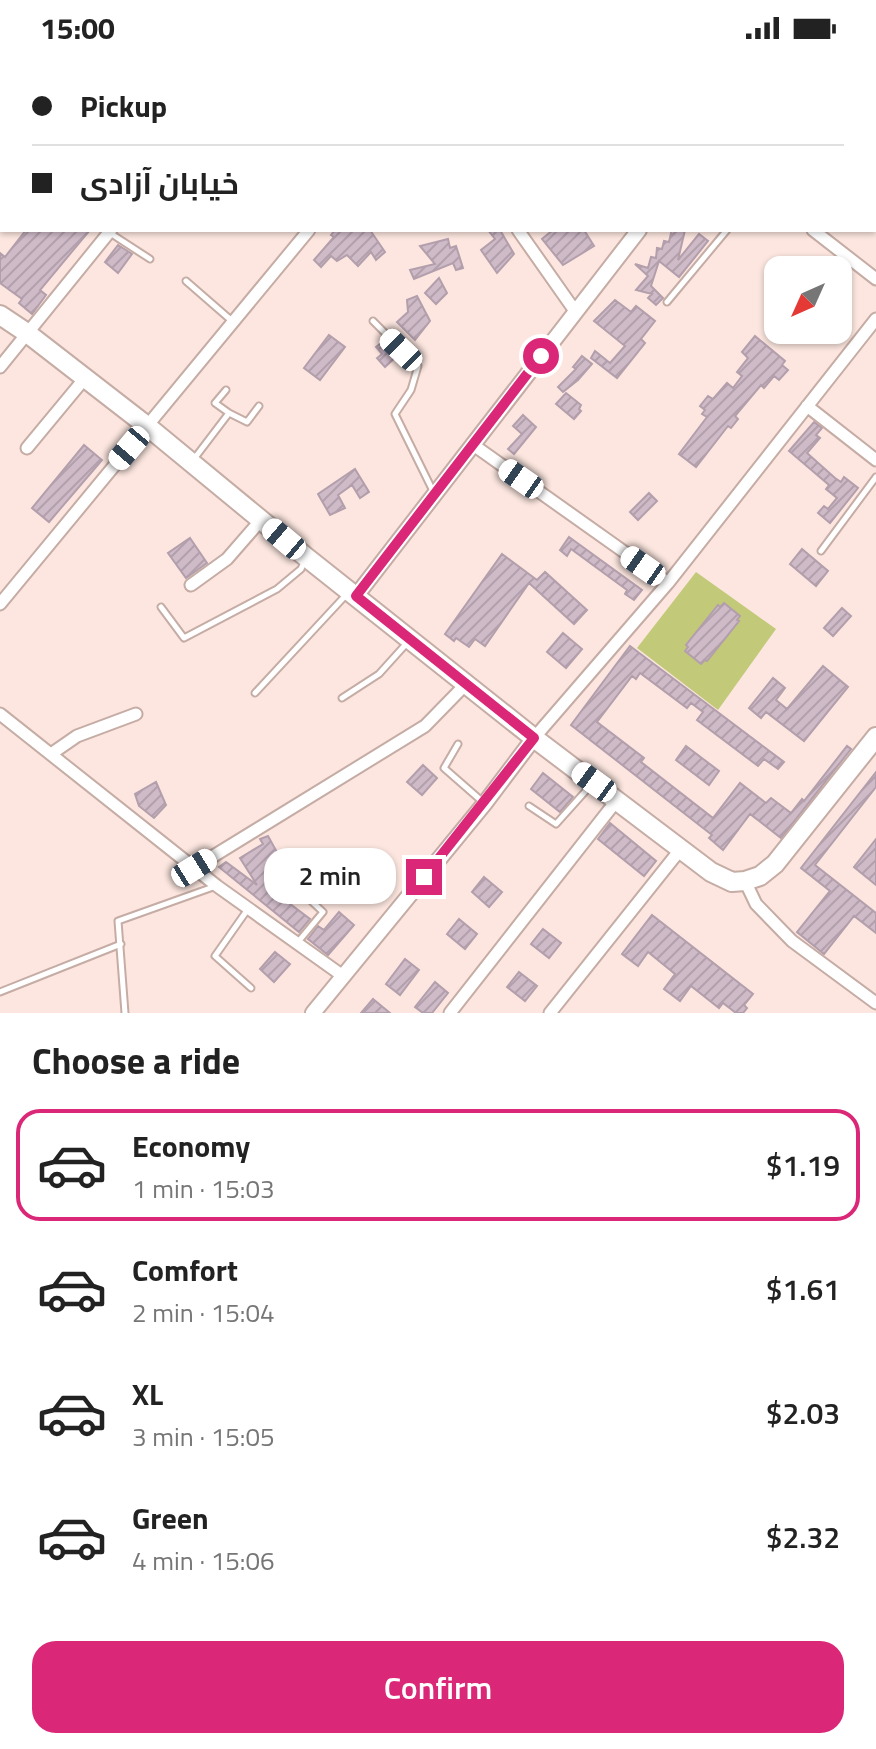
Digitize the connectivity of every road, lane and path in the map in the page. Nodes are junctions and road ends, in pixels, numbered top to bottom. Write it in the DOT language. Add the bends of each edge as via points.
graph roads {
  1 [pos="109,232"];
  2 [pos="111,232"];
  3 [pos="307,232"];
  4 [pos="519,232"];
  5 [pos="637,232"];
  6 [pos="725,232"];
  7 [pos="816,232"];
  8 [pos="150,259"];
  9 [pos="876,279"];
  10 [pos="186,281"];
  11 [pos="0,302"];
  12 [pos="667,302"];
  13 [pos="575,311"];
  14 [pos="0,315"];
  15 [pos="876,319"];
  16 [pos="373,321"];
  17 [pos="233,322"];
  18 [pos="27,333"];
  19 [pos="0,367"];
  20 [pos="85,378"];
  21 [pos="226,390"];
  22 [pos="259,406"];
  23 [pos="807,406"];
  24 [pos="229,413"];
  25 [pos="147,426"];
  26 [pos="472,444"];
  27 [pos="27,448"];
  28 [pos="876,460"];
  29 [pos="191,463"];
  30 [pos="876,477"];
  31 [pos="433,492"];
  32 [pos="261,520"];
  33 [pos="821,551"];
  34 [pos="306,557"];
  35 [pos="668,583"];
  36 [pos="191,585"];
  37 [pos="352,593"];
  38 [pos="0,604"];
  39 [pos="161,607"];
  40 [pos="410,639"];
  41 [pos="466,684"];
  42 [pos="255,693"];
  43 [pos="342,698"];
  44 [pos="0,714"];
  45 [pos="136,714"];
  46 [pos="876,737"];
  47 [pos="534,738"];
  48 [pos="458,744"];
  49 [pos="51,754"];
  50 [pos="594,782"];
  51 [pos="617,800"];
  52 [pos="485,803"];
  53 [pos="529,806"];
  54 [pos="680,850"];
  55 [pos="194,868"];
  56 [pos="745,881"];
  57 [pos="217,886"];
  58 [pos="308,898"];
  59 [pos="248,908"];
  60 [pos="297,943"];
  61 [pos="121,944"];
  62 [pos="343,976"];
  63 [pos="251,988"];
  64 [pos="0,992"];
  65 [pos="876,1003"];
  66 [pos="125,1013"];
  67 [pos="313,1013"];
  68 [pos="450,1013"];
  69 [pos="550,1013"];
  1 -- 18 [label="street"];
  2 -- 8 [label="lane"];
  3 -- 17 [label="street"];
  4 -- 13 [label="street"];
  5 -- 13 [label="street"];
  6 -- 12 [label="lane"];
  7 -- 9 [label="street"];
  10 -- 17 [label="lane"];
  11 -- 18 [label="highway" via="21,320"];
  13 -- 26 [label="street"];
  14 -- 18 [label="highway"];
  15 -- 23 [label="street"];
  16 -- 31 [label="lane" via="418,366 411,390 395,414"];
  17 -- 25 [label="street"];
  18 -- 19 [label="street"];
  18 -- 20 [label="highway"];
  20 -- 25 [label="highway"];
  20 -- 27 [label="street"];
  21 -- 24 [label="lane" via="215,403"];
  22 -- 24 [label="lane" via="247,422"];
  23 -- 28 [label="street"];
  23 -- 35 [label="street"];
  24 -- 29 [label="lane"];
  25 -- 29 [label="highway"];
  25 -- 38 [label="street"];
  26 -- 31 [label="street"];
  26 -- 35 [label="street"];
  29 -- 32 [label="highway"];
  30 -- 33 [label="lane"];
  31 -- 37 [label="street"];
  32 -- 34 [label="highway"];
  32 -- 36 [label="street" via="227,559"];
  34 -- 37 [label="highway"];
  34 -- 39 [label="lane" via="301,569 277,589 184,638"];
  35 -- 47 [label="street"];
  37 -- 40 [label="highway"];
  37 -- 42 [label="lane"];
  40 -- 41 [label="highway"];
  40 -- 43 [label="lane" via="379,674"];
  41 -- 47 [label="highway"];
  41 -- 55 [label="street" via="425,726"];
  44 -- 49 [label="street"];
  45 -- 49 [label="street" via="77,736"];
  46 -- 56 [label="highway" via="775,864"];
  47 -- 50 [label="highway"];
  47 -- 52 [label="street"];
  48 -- 52 [label="lane" via="444,768"];
  49 -- 55 [label="street"];
  50 -- 51 [label="highway"];
  50 -- 53 [label="lane" via="556,824"];
  51 -- 54 [label="highway"];
  51 -- 68 [label="street"];
  52 -- 62 [label="street"];
  54 -- 56 [label="highway" via="711,872 732,882"];
  54 -- 69 [label="street"];
  55 -- 57 [label="street"];
  56 -- 65 [label="street" via="756,904 792,941"];
  57 -- 59 [label="street"];
  57 -- 61 [label="lane" via="118,921"];
  58 -- 60 [label="lane" via="323,912"];
  59 -- 60 [label="street"];
  59 -- 63 [label="lane" via="215,956"];
  60 -- 62 [label="street"];
  61 -- 64 [label="lane"];
  61 -- 66 [label="lane"];
  62 -- 67 [label="street"];
}
